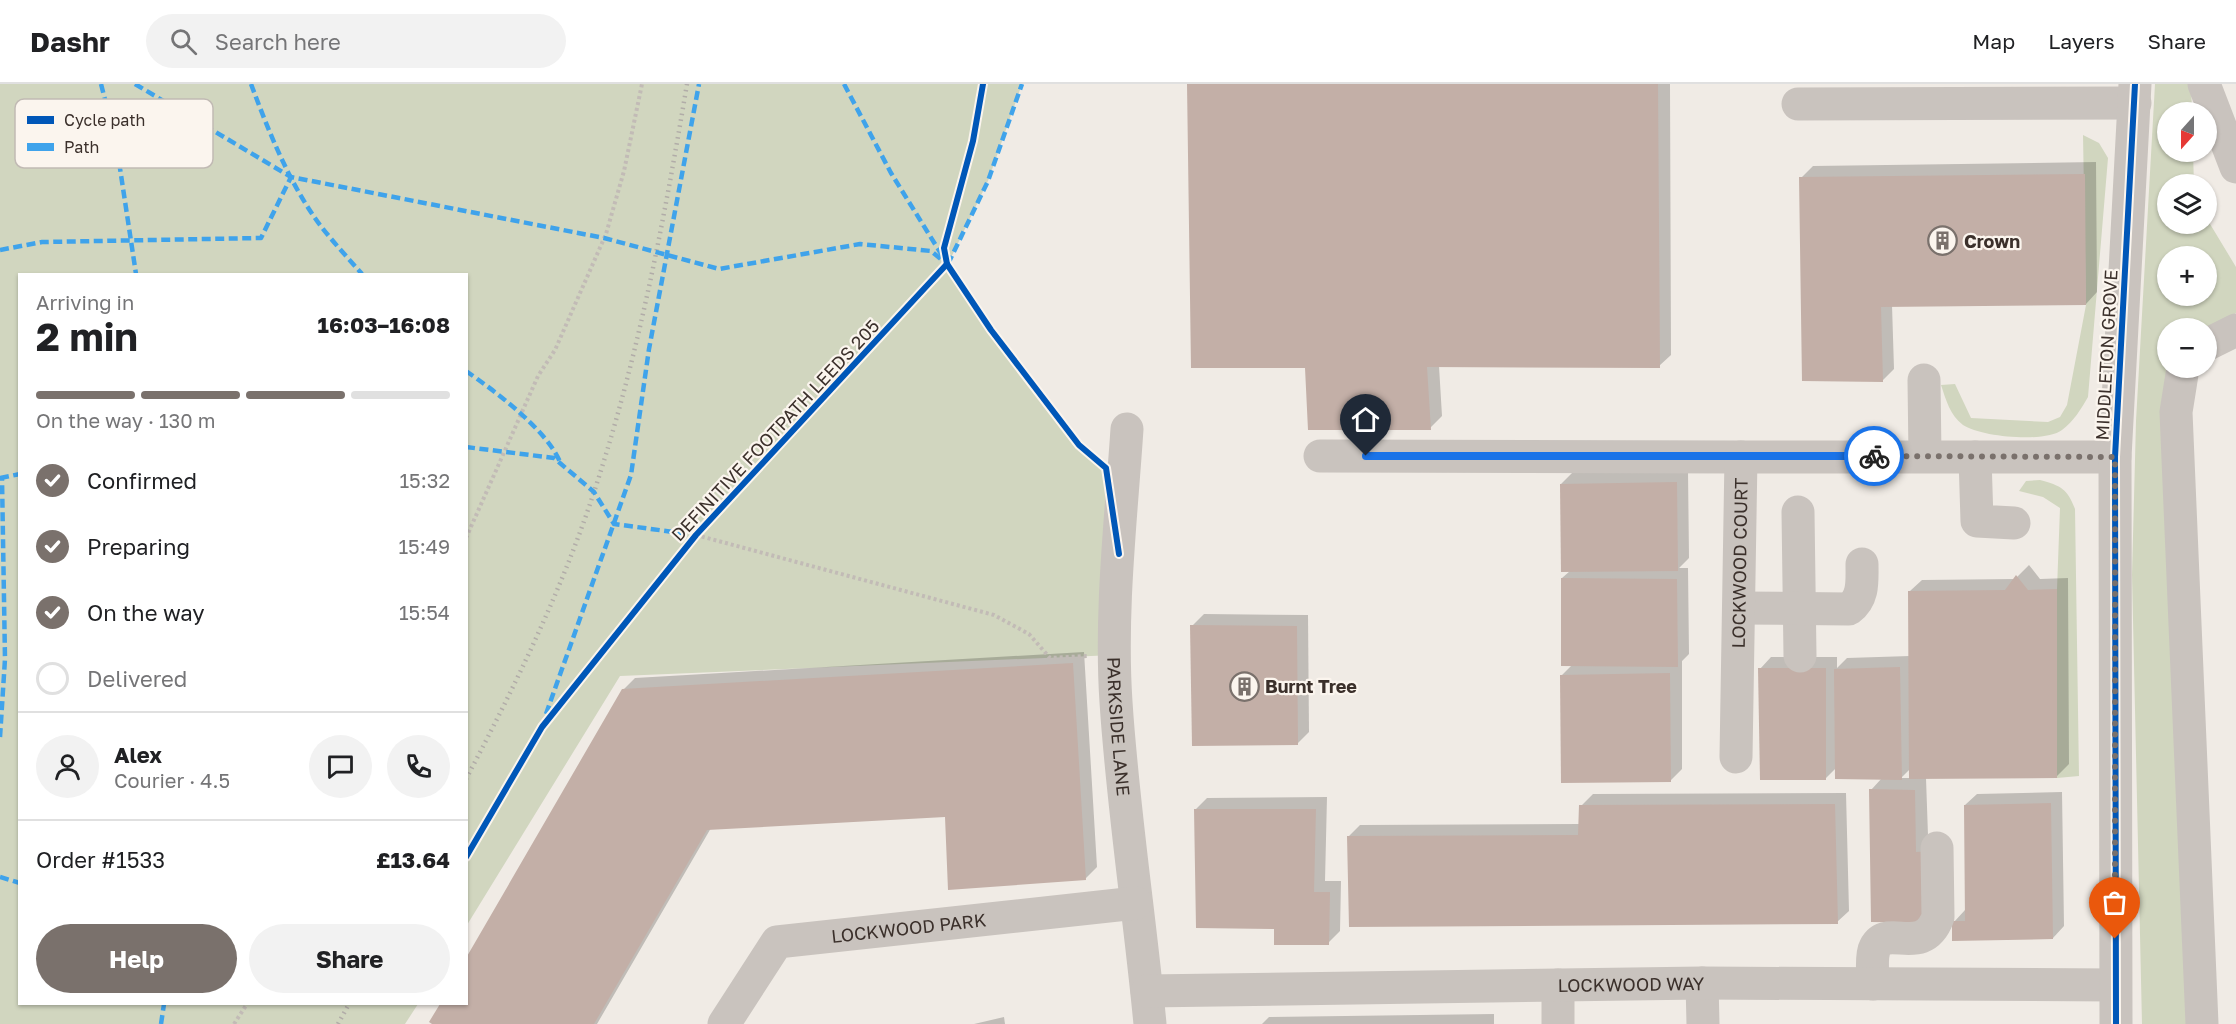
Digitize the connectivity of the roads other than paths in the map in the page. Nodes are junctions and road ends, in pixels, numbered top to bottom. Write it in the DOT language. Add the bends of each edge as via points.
graph roads {
  1 [pos="2204,84"];
  2 [pos="2135,94"];
  3 [pos="1798,104"];
  4 [pos="2236,167"];
  5 [pos="2236,330"];
  6 [pos="2217,340"];
  7 [pos="2181,378"];
  8 [pos="1924,380"];
  9 [pos="1127,429"];
  10 [pos="1320,456"];
  11 [pos="1925,456"];
  12 [pos="1741,457"];
  13 [pos="1975,457"];
  14 [pos="2115,457"];
  15 [pos="1798,512"];
  16 [pos="2014,523"];
  17 [pos="1862,564"];
  18 [pos="1739,608"];
  19 [pos="1799,609"];
  20 [pos="1800,656"];
  21 [pos="1736,757"];
  22 [pos="1937,848"];
  23 [pos="1136,903"];
  24 [pos="1702,983"];
  25 [pos="1873,984"];
  26 [pos="1558,985"];
  27 [pos="2115,986"];
  28 [pos="1147,991"];
  29 [pos="723,1024"];
  30 [pos="1150,1024"];
  31 [pos="1558,1024"];
  32 [pos="1702,1024"];
  33 [pos="2116,1024"];
  34 [pos="2202,1024"];
  1 -- 4 [label="street"];
  2 -- 3 [label="street"];
  2 -- 14 [label="street, MIDDLETON GROVE"];
  5 -- 6 [label="street"];
  7 -- 34 [label="street" via="2176,412"];
  8 -- 11 [label="street"];
  9 -- 23 [label="street, PARKSIDE LANE" via="1114,655"];
  10 -- 12 [label="street"];
  11 -- 12 [label="street, LOCKWOOD COURT"];
  11 -- 13 [label="street, LOCKWOOD COURT"];
  12 -- 18 [label="street, LOCKWOOD COURT"];
  13 -- 14 [label="street, LOCKWOOD COURT"];
  13 -- 16 [label="street" via="1977,521"];
  14 -- 27 [label="street, MIDDLETON GROVE"];
  15 -- 19 [label="street"];
  17 -- 19 [label="street" via="1861,594 1849,609"];
  18 -- 19 [label="street"];
  18 -- 21 [label="street, LOCKWOOD COURT"];
  19 -- 20 [label="street"];
  22 -- 25 [label="street" via="1935,926 1918,938 1880,941 1873,958"];
  23 -- 28 [label="street, PARKSIDE LANE"];
  23 -- 29 [label="street, LOCKWOOD PARK" via="777,942"];
  24 -- 25 [label="street, LOCKWOOD WAY"];
  24 -- 26 [label="street, LOCKWOOD WAY"];
  24 -- 32 [label="street"];
  25 -- 27 [label="street, LOCKWOOD WAY"];
  26 -- 28 [label="street, LOCKWOOD WAY"];
  26 -- 31 [label="street"];
  27 -- 33 [label="street, MIDDLETON GROVE"];
  28 -- 30 [label="street, PARKSIDE LANE"];
}
